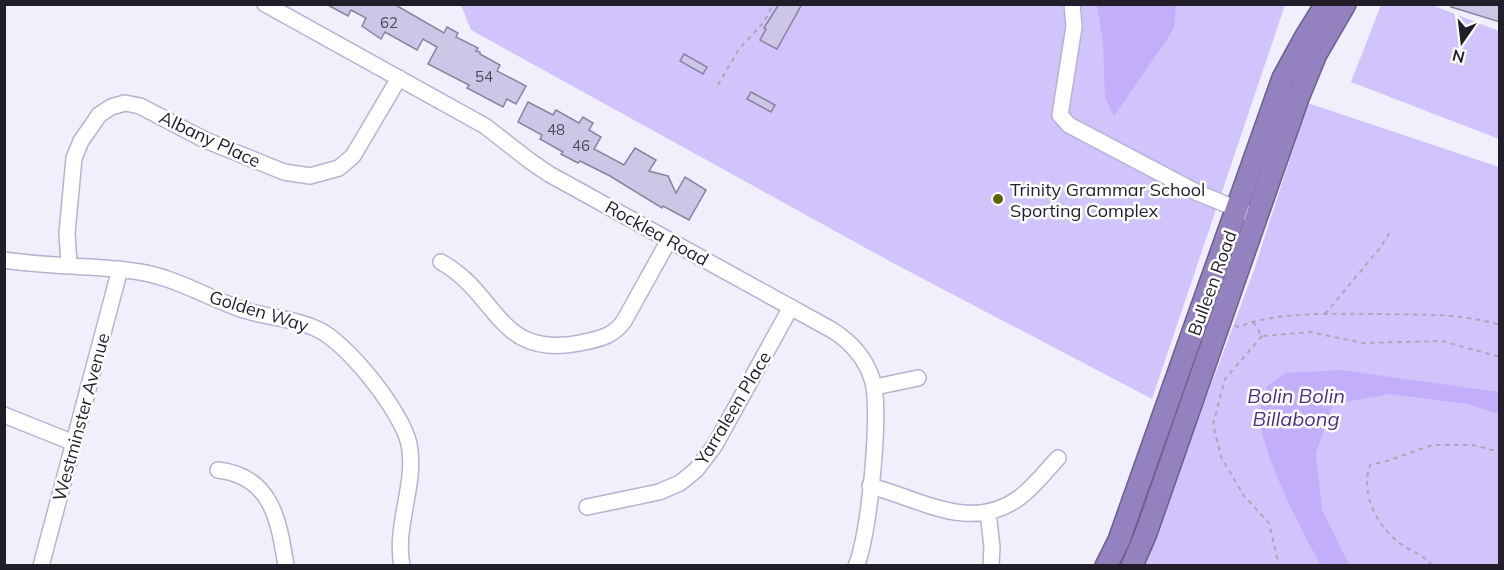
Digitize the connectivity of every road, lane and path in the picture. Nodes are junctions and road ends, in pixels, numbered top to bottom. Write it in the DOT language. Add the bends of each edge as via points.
graph roads {
  1 [pos="265,4"];
  2 [pos="773,4"];
  3 [pos="1072,4"];
  4 [pos="1326,4"];
  5 [pos="1345,4"];
  6 [pos="399,78"];
  7 [pos="718,85"];
  8 [pos="1247,213"];
  9 [pos="1390,232"];
  10 [pos="669,240"];
  11 [pos="4,260"];
  12 [pos="441,262"];
  13 [pos="64,265"];
  14 [pos="120,269"];
  15 [pos="791,307"];
  16 [pos="1325,314"];
  17 [pos="1220,320"];
  18 [pos="1252,321"];
  19 [pos="1500,324"];
  20 [pos="1262,336"];
  21 [pos="1500,357"];
  22 [pos="918,378"];
  23 [pos="875,387"];
  24 [pos="4,416"];
  25 [pos="74,443"];
  26 [pos="1500,452"];
  27 [pos="1058,458"];
  28 [pos="218,470"];
  29 [pos="870,486"];
  30 [pos="587,507"];
  31 [pos="988,512"];
  32 [pos="41,566"];
  33 [pos="286,566"];
  34 [pos="402,566"];
  35 [pos="856,566"];
  36 [pos="991,566"];
  37 [pos="1106,566"];
  38 [pos="1132,566"];
  39 [pos="1278,566"];
  40 [pos="1432,566"];
  1 -- 6 [label="street, Rocklea Road"];
  2 -- 7 [label="path"];
  3 -- 8 [label="street" via="1074,27 1060,115 1069,125 1198,193"];
  4 -- 8 [label="highway, Bulleen Road" via="1283,78"];
  5 -- 8 [label="highway, Bulleen Road" via="1316,54"];
  6 -- 10 [label="street, Rocklea Road" via="485,126 539,168"];
  6 -- 13 [label="street, Albany Place" via="353,156 339,168 310,176 284,172 205,140 140,106 111,107 99,115 77,150"];
  8 -- 17 [label="highway, Bulleen Road"];
  8 -- 37 [label="highway, Bulleen Road"];
  9 -- 16 [label="path"];
  10 -- 12 [label="street" via="620,326 604,338 562,346 535,344 520,337 464,278"];
  10 -- 15 [label="street, Rocklea Road"];
  11 -- 13 [label="street, Golden Way"];
  13 -- 14 [label="street, Golden Way"];
  14 -- 25 [label="street, Westminster Avenue"];
  14 -- 34 [label="street, Golden Way" via="151,274 241,309 315,328 348,352 392,406 409,444 411,466 401,538"];
  15 -- 23 [label="street, Rocklea Road" via="851,344 867,365"];
  15 -- 30 [label="street, Yarraleen Place" via="715,445 696,470 680,483 658,492"];
  16 -- 18 [label="path"];
  16 -- 19 [label="path" via="1437,315"];
  17 -- 18 [label="path" via="1238,327"];
  17 -- 38 [label="highway, Bulleen Road"];
  18 -- 20 [label="path"];
  20 -- 21 [label="path" via="1310,332 1363,343 1442,341"];
  20 -- 39 [label="path" via="1225,379 1213,424 1221,457 1245,496 1269,523"];
  22 -- 23 [label="street"];
  23 -- 29 [label="street, Rocklea Road"];
  24 -- 25 [label="street"];
  25 -- 32 [label="street, Westminster Avenue"];
  26 -- 40 [label="path" via="1473,445 1432,445 1370,465 1370,505 1389,534 1429,560"];
  27 -- 31 [label="street" via="1020,498"];
  28 -- 33 [label="street" via="249,479 263,493 279,526"];
  29 -- 31 [label="street" via="948,512"];
  29 -- 35 [label="street, Rocklea Road" via="864,543"];
  31 -- 36 [label="street"];
}
